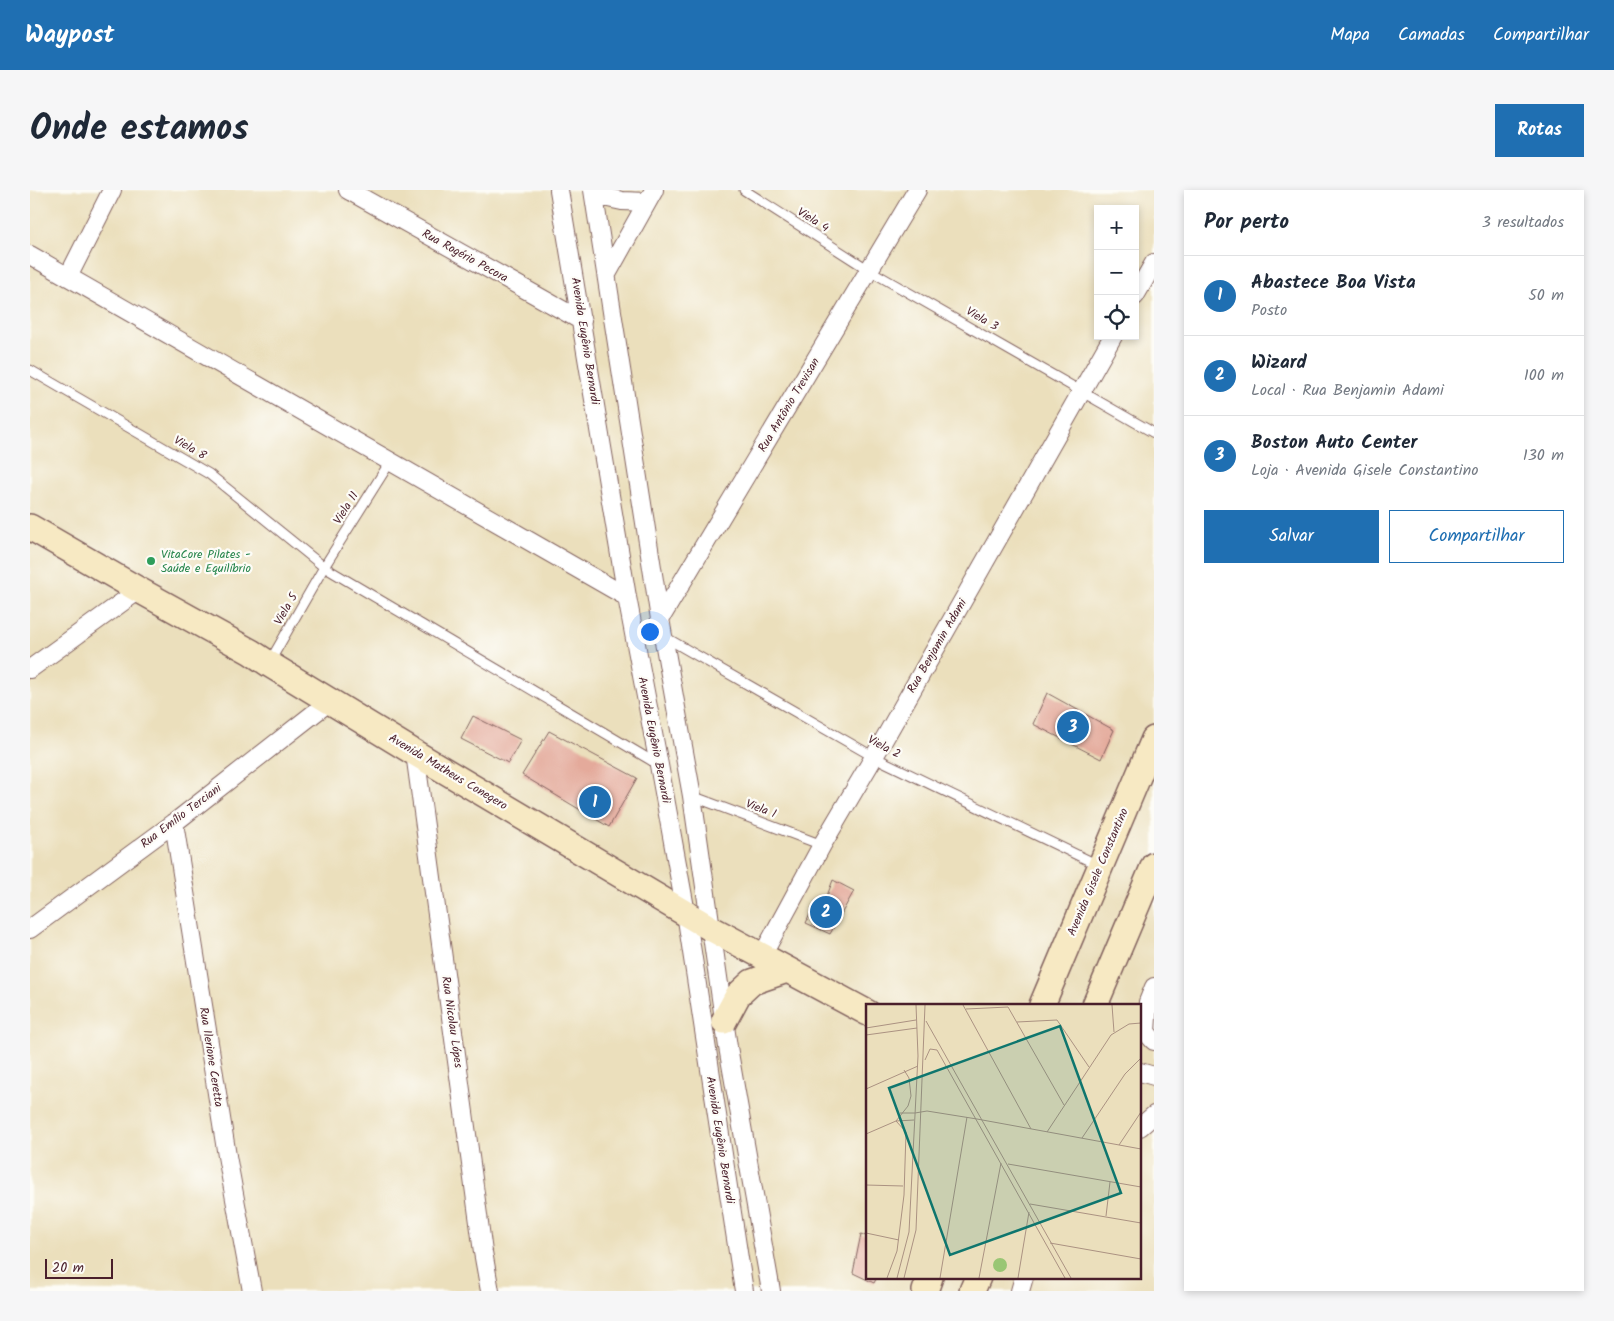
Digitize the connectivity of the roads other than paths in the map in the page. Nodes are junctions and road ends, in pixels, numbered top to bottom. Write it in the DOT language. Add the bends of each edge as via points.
graph roads {
  1 [pos="112,190"];
  2 [pos="348,190"];
  3 [pos="559,190"];
  4 [pos="744,190"];
  5 [pos="918,190"];
  6 [pos="593,193"];
  7 [pos="651,196"];
  8 [pos="30,255"];
  9 [pos="1154,263"];
  10 [pos="870,270"];
  11 [pos="607,274"];
  12 [pos="68,277"];
  13 [pos="1136,295"];
  14 [pos="582,321"];
  15 [pos="1110,340"];
  16 [pos="30,370"];
  17 [pos="1082,390"];
  18 [pos="1154,433"];
  19 [pos="390,462"];
  20 [pos="30,526"];
  21 [pos="324,567"];
  22 [pos="139,590"];
  23 [pos="627,597"];
  24 [pos="661,627"];
  25 [pos="269,664"];
  26 [pos="30,669"];
  27 [pos="330,701"];
  28 [pos="1154,739"];
  29 [pos="415,753"];
  30 [pos="874,757"];
  31 [pos="660,765"];
  32 [pos="692,796"];
  33 [pos="174,823"];
  34 [pos="822,845"];
  35 [pos="1154,865"];
  36 [pos="1100,867"];
  37 [pos="686,913"];
  38 [pos="710,928"];
  39 [pos="30,929"];
  40 [pos="762,956"];
  41 [pos="788,970"];
  42 [pos="1154,987"];
  43 [pos="1042,1004"];
  44 [pos="1095,1004"];
  45 [pos="866,1012"];
  46 [pos="724,1021"];
  47 [pos="1154,1042"];
  48 [pos="930,1278"];
  49 [pos="978,1278"];
  50 [pos="1024,1278"];
  51 [pos="252,1291"];
  52 [pos="490,1291"];
  53 [pos="744,1291"];
  54 [pos="771,1291"];
  55 [pos="925,1291"];
  56 [pos="972,1291"];
  57 [pos="1020,1291"];
  1 -- 12 [label="street"];
  2 -- 14 [label="street, Rua Rogério Pecora"];
  3 -- 14 [label="street, Avenida Eugênio Bernardi"];
  4 -- 10 [label="lane, Viela 4"];
  5 -- 10 [label="street, Rua Antônio Trevisan"];
  6 -- 7 [label="street" via="622,201"];
  6 -- 11 [label="street, Avenida Eugênio Bernardi"];
  7 -- 11 [label="street"];
  8 -- 12 [label="street"];
  9 -- 13 [label="street"];
  10 -- 17 [label="lane, Viela 3"];
  10 -- 24 [label="street, Rua Antônio Trevisan"];
  11 -- 24 [label="street, Avenida Eugênio Bernardi"];
  12 -- 19 [label="street"];
  14 -- 23 [label="street, Avenida Eugênio Bernardi"];
  15 -- 17 [label="street, Rua Benjamin Adami"];
  16 -- 21 [label="lane, Viela 8" via="209,474"];
  17 -- 18 [label="lane, Viela 3"];
  17 -- 30 [label="street, Rua Benjamin Adami"];
  19 -- 21 [label="lane, Viela 11"];
  19 -- 23 [label="street"];
  20 -- 22 [label="main road, Avenida Matheus Conegero"];
  21 -- 25 [label="lane, Viela 5"];
  21 -- 31 [label="lane, Viela 8"];
  22 -- 25 [label="main road, Avenida Matheus Conegero"];
  22 -- 26 [label="street"];
  23 -- 31 [label="street, Avenida Eugênio Bernardi"];
  24 -- 30 [label="lane, Viela 2"];
  24 -- 32 [label="street, Avenida Eugênio Bernardi"];
  25 -- 27 [label="main road, Avenida Matheus Conegero"];
  27 -- 29 [label="main road, Avenida Matheus Conegero"];
  27 -- 33 [label="street, Rua Emílio Terciani"];
  28 -- 36 [label="main road, Avenida Gisele Constantino"];
  29 -- 37 [label="main road, Avenida Matheus Conegero"];
  29 -- 52 [label="street, Rua Nicolau Lópes"];
  30 -- 34 [label="street, Rua Benjamin Adami"];
  30 -- 36 [label="lane, Viela 2"];
  31 -- 37 [label="street, Avenida Eugênio Bernardi"];
  32 -- 34 [label="lane, Viela 1"];
  32 -- 38 [label="street, Avenida Eugênio Bernardi"];
  33 -- 39 [label="street, Rua Emílio Terciani"];
  33 -- 51 [label="street, Rua Ilerione Ceretta"];
  34 -- 40 [label="street, Rua Benjamin Adami"];
  35 -- 44 [label="main road"];
  36 -- 43 [label="main road, Avenida Gisele Constantino"];
  37 -- 38 [label="main road, Avenida Matheus Conegero"];
  37 -- 53 [label="street, Avenida Eugênio Bernardi"];
  38 -- 40 [label="main road, Avenida Matheus Conegero"];
  38 -- 46 [label="street, Avenida Eugênio Bernardi"];
  40 -- 41 [label="main road, Avenida Matheus Conegero"];
  41 -- 45 [label="main road, Avenida Matheus Conegero"];
  41 -- 46 [label="main road" via="752,982 738,995"];
  42 -- 47 [label="street" via="1148,1002 1146,1032"];
  46 -- 54 [label="street, Avenida Eugênio Bernardi"];
  48 -- 55 [label="main road"];
  49 -- 56 [label="main road"];
  50 -- 57 [label="street"];
}
